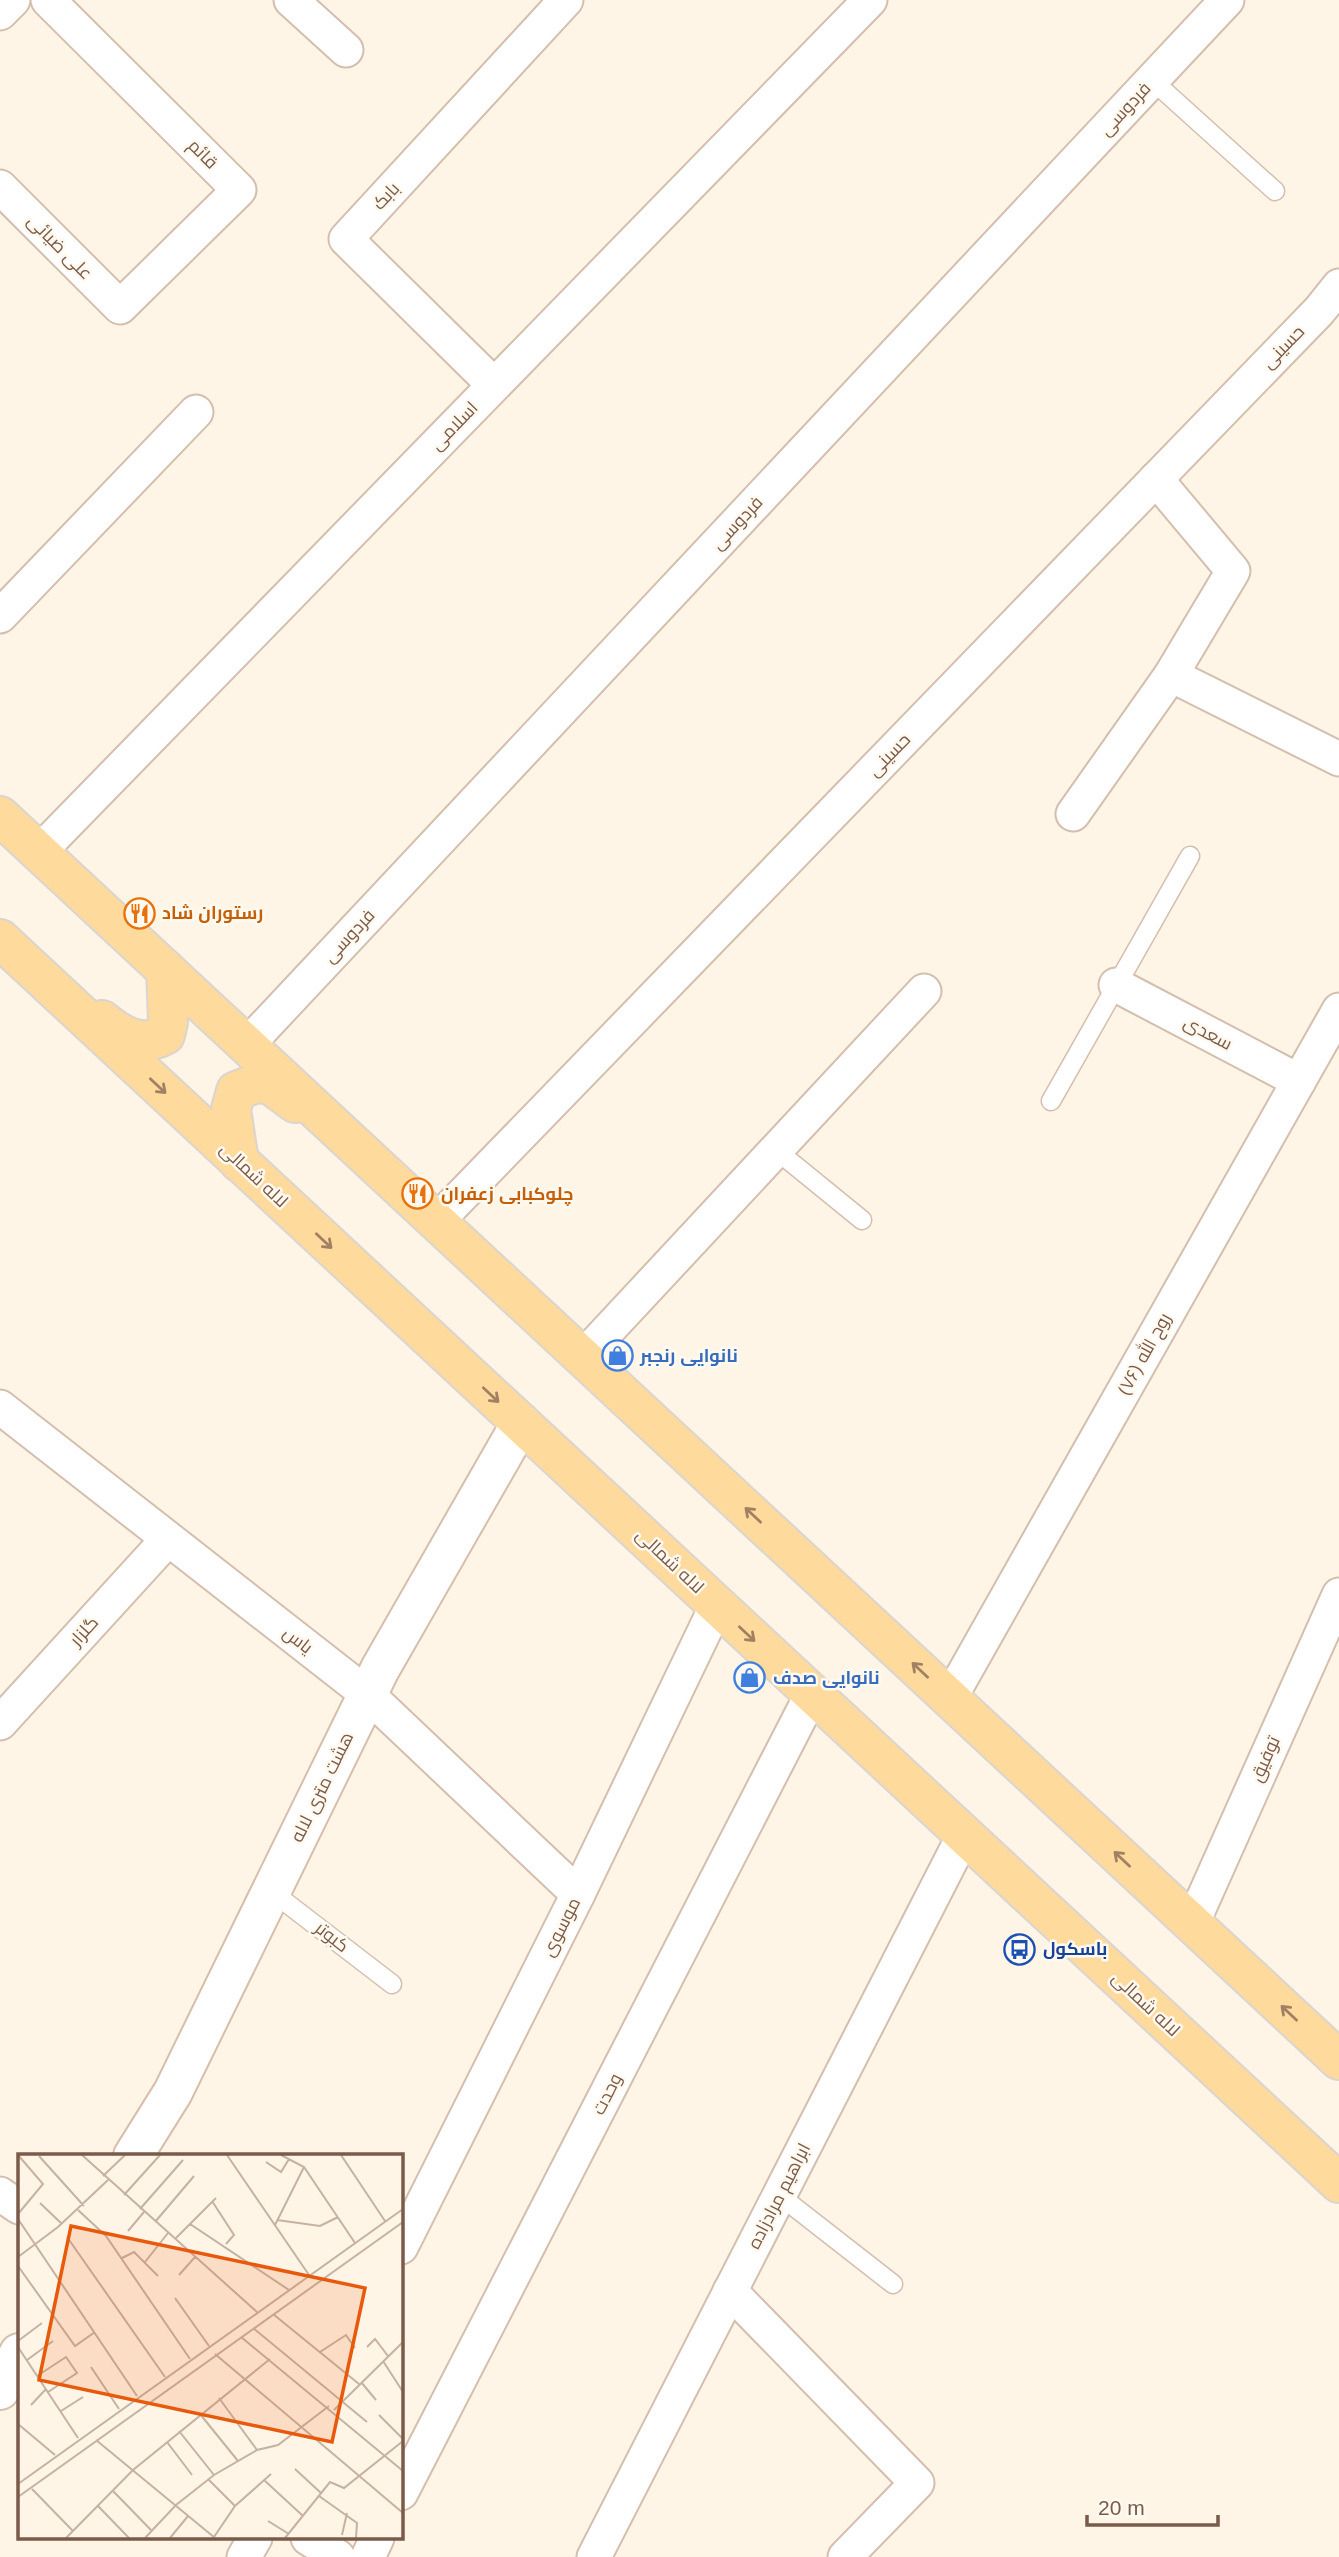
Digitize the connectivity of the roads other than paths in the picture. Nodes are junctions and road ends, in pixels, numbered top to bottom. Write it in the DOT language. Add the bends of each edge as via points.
graph roads {
  1 [pos="13,0"];
  2 [pos="48,0"];
  3 [pos="291,0"];
  4 [pos="566,0"];
  5 [pos="870,0"];
  6 [pos="1227,0"];
  7 [pos="0,13"];
  8 [pos="346,50"];
  9 [pos="1152,80"];
  10 [pos="0,187"];
  11 [pos="1275,191"];
  12 [pos="1339,286"];
  13 [pos="120,307"];
  14 [pos="494,385"];
  15 [pos="196,412"];
  16 [pos="1156,479"];
  17 [pos="0,616"];
  18 [pos="1171,675"];
  19 [pos="1339,759"];
  20 [pos="1073,814"];
  21 [pos="0,816"];
  22 [pos="39,852"];
  23 [pos="1190,856"];
  24 [pos="0,939"];
  25 [pos="166,970"];
  26 [pos="1116,985"];
  27 [pos="924,991"];
  28 [pos="64,998"];
  29 [pos="1339,1010"];
  30 [pos="247,1045"];
  31 [pos="1299,1081"];
  32 [pos="1051,1101"];
  33 [pos="338,1130"];
  34 [pos="776,1150"];
  35 [pos="239,1161"];
  36 [pos="862,1220"];
  37 [pos="437,1221"];
  38 [pos="583,1357"];
  39 [pos="0,1408"];
  40 [pos="521,1423"];
  41 [pos="168,1539"];
  42 [pos="1339,1595"];
  43 [pos="717,1605"];
  44 [pos="367,1694"];
  45 [pos="812,1695"];
  46 [pos="950,1698"];
  47 [pos="0,1723"];
  48 [pos="964,1835"];
  49 [pos="271,1891"];
  50 [pos="578,1894"];
  51 [pos="1192,1924"];
  52 [pos="392,1984"];
  53 [pos="1339,2060"];
  54 [pos="134,2154"];
  55 [pos="1339,2183"];
  56 [pos="0,2194"];
  57 [pos="779,2195"];
  58 [pos="18,2206"];
  59 [pos="402,2245"];
  60 [pos="893,2284"];
  61 [pos="730,2291"];
  62 [pos="18,2356"];
  63 [pos="0,2390"];
  64 [pos="402,2491"];
  65 [pos="254,2540"];
  66 [pos="311,2540"];
  67 [pos="376,2540"];
  68 [pos="244,2557"];
  69 [pos="338,2557"];
  70 [pos="368,2557"];
  71 [pos="594,2557"];
  72 [pos="845,2557"];
  1 -- 7 [label="street"];
  2 -- 13 [label="street, قائم" via="239,190"];
  3 -- 8 [label="street"];
  4 -- 14 [label="street, بابک" via="346,239"];
  5 -- 14 [label="street, اسلامی"];
  6 -- 9 [label="street, فردوسی"];
  9 -- 11 [label="lane"];
  9 -- 30 [label="street, فردوسی"];
  10 -- 13 [label="street, علی ضیائی"];
  12 -- 16 [label="street, حسینی"];
  14 -- 22 [label="street, اسلامی"];
  15 -- 17 [label="street"];
  16 -- 18 [label="street" via="1233,571"];
  16 -- 37 [label="street, حسینی"];
  18 -- 19 [label="street"];
  18 -- 20 [label="street"];
  21 -- 22 [label="main road"];
  22 -- 25 [label="main road"];
  23 -- 26 [label="lane"];
  24 -- 28 [label="main road, لاله شمالی"];
  25 -- 28 [label="main road" via="168,1021 164,1035 156,1040 118,1034"];
  25 -- 30 [label="main road"];
  26 -- 31 [label="street, سعدی"];
  26 -- 32 [label="lane"];
  27 -- 34 [label="street"];
  28 -- 35 [label="main road, لاله شمالی, one-way"];
  29 -- 31 [label="street, روح الله (۷۶)"];
  30 -- 33 [label="main road"];
  31 -- 46 [label="street, روح الله (۷۶)"];
  33 -- 35 [label="main road" via="316,1120 268,1083 254,1084 236,1091 231,1109"];
  33 -- 37 [label="main road"];
  34 -- 36 [label="lane"];
  34 -- 38 [label="street"];
  35 -- 40 [label="main road, لاله شمالی, one-way"];
  37 -- 38 [label="main road"];
  46 -- 38 [label="main road, one-way"];
  39 -- 41 [label="street, یاس"];
  40 -- 43 [label="main road, لاله شمالی"];
  40 -- 44 [label="street, هشت متری لاله"];
  41 -- 44 [label="street, یاس"];
  41 -- 47 [label="street, گلزار"];
  42 -- 51 [label="street, توفیق"];
  43 -- 45 [label="main road, لاله شمالی, one-way"];
  43 -- 50 [label="street, موسوی"];
  44 -- 49 [label="street, هشت متری لاله"];
  44 -- 50 [label="street, یاس"];
  45 -- 48 [label="main road, لاله شمالی"];
  45 -- 64 [label="street, وحدت"];
  51 -- 46 [label="main road, one-way"];
  48 -- 55 [label="main road, لاله شمالی"];
  48 -- 57 [label="street, ابراهیم مرادزاده"];
  49 -- 52 [label="lane, کبوتر"];
  49 -- 54 [label="street, هشت متری لاله" via="173,2092"];
  50 -- 59 [label="street, موسوی"];
  53 -- 51 [label="main road, one-way"];
  56 -- 58 [label="street"];
  57 -- 60 [label="lane"];
  57 -- 61 [label="street, ابراهیم مرادزاده"];
  61 -- 71 [label="street, ابراهیم مرادزاده"];
  61 -- 72 [label="street" via="917,2483"];
  62 -- 63 [label="street"];
  65 -- 68 [label="street"];
  66 -- 69 [label="street"];
  67 -- 70 [label="street"];
}
